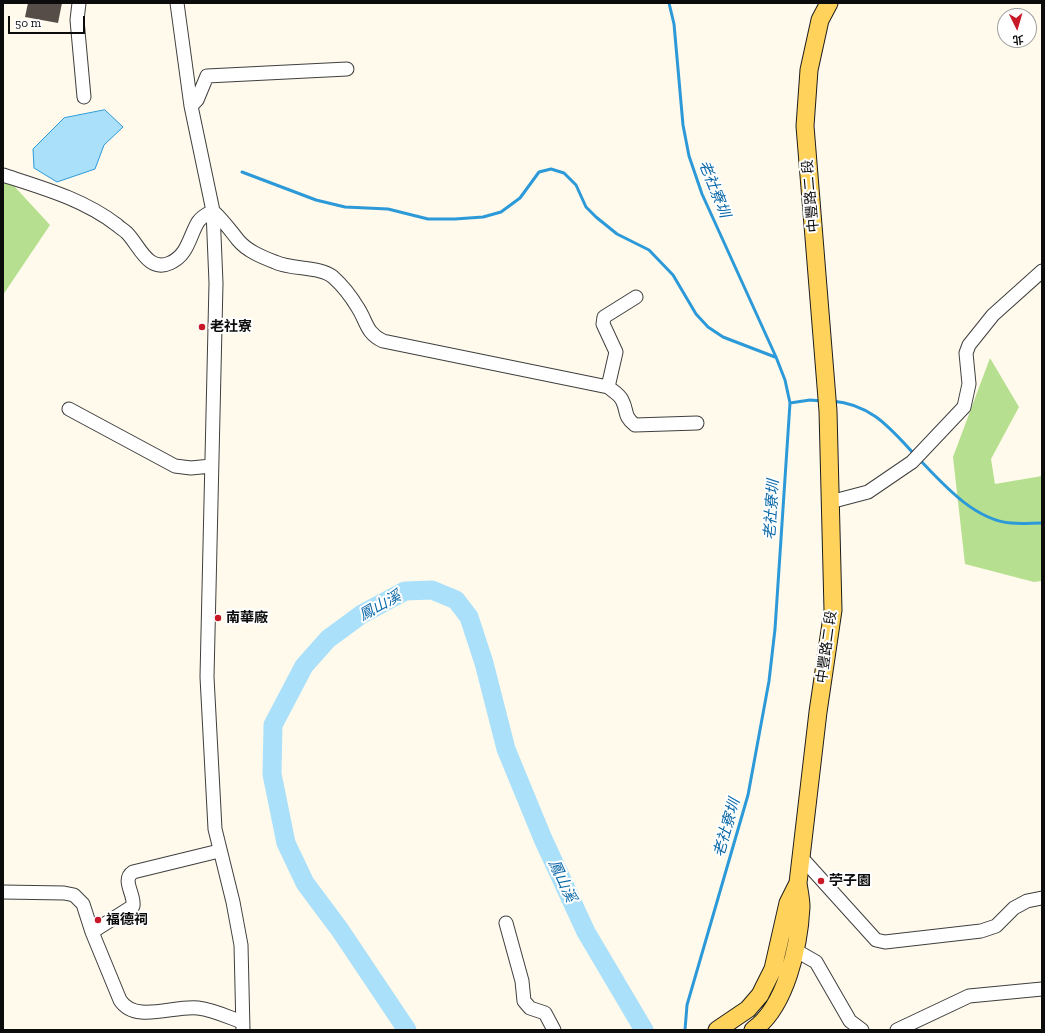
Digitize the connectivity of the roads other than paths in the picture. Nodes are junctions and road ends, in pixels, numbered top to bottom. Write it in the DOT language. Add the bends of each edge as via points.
graph roads {
  1 [pos="79,3"];
  2 [pos="177,3"];
  3 [pos="829,3"];
  4 [pos="347,70"];
  5 [pos="84,97"];
  6 [pos="191,106"];
  7 [pos="3,175"];
  8 [pos="213,211"];
  9 [pos="1042,271"];
  10 [pos="636,297"];
  11 [pos="608,387"];
  12 [pos="69,409"];
  13 [pos="697,423"];
  14 [pos="211,466"];
  15 [pos="830,502"];
  16 [pos="219,851"];
  17 [pos="801,857"];
  18 [pos="798,883"];
  19 [pos="3,892"];
  20 [pos="1042,898"];
  21 [pos="506,923"];
  22 [pos="92,932"];
  23 [pos="795,950"];
  24 [pos="1042,989"];
  25 [pos="243,1026"];
  26 [pos="724,1026"];
  27 [pos="554,1030"];
  28 [pos="753,1030"];
  29 [pos="862,1030"];
  30 [pos="898,1030"];
  1 -- 5 [label="street" via="77,20"];
  2 -- 6 [label="street"];
  3 -- 15 [label="main road, 中豐路二 段" via="820,20 809,70 805,126 828,411"];
  4 -- 6 [label="street" via="207,76 197,100"];
  6 -- 8 [label="street"];
  7 -- 8 [label="street" via="66,195 106,217 127,232 143,255 153,264 162,266 179,257 187,248 198,221"];
  8 -- 11 [label="street" via="225,221 249,250 276,263 325,272 333,277 359,308 374,337 383,341"];
  8 -- 14 [label="street" via="216,283"];
  9 -- 15 [label="street" via="994,315 969,345 966,353 969,384 964,408 912,462 868,492"];
  10 -- 11 [label="street" via="604,317 603,324 616,352"];
  11 -- 13 [label="street" via="622,400 628,419 635,425"];
  12 -- 14 [label="street" via="175,466"];
  14 -- 16 [label="street" via="207,677 214,821"];
  15 -- 17 [label="main road, 中豐路二 段" via="833,610"];
  16 -- 22 [label="street" via="129,875 134,906"];
  16 -- 25 [label="street" via="233,902 241,945"];
  17 -- 18 [label="main road, 中豐路二 段"];
  17 -- 20 [label="street" via="876,940 885,942 981,931 996,926 1014,908 1027,901"];
  18 -- 23 [label="main road, 中豐路二 段" via="801,906"];
  18 -- 26 [label="main road, 中豐路二 段" via="788,903 773,969 760,995 748,1008"];
  19 -- 22 [label="street" via="74,895 84,904"];
  21 -- 27 [label="street" via="522,981 524,1001 530,1008 545,1013"];
  22 -- 25 [label="street" via="124,1007 132,1012 197,1008"];
  23 -- 28 [label="main road, 中豐路二 段" via="777,1003 764,1022"];
  23 -- 29 [label="street" via="816,962 850,1021"];
  24 -- 30 [label="street" via="969,996"];
}
